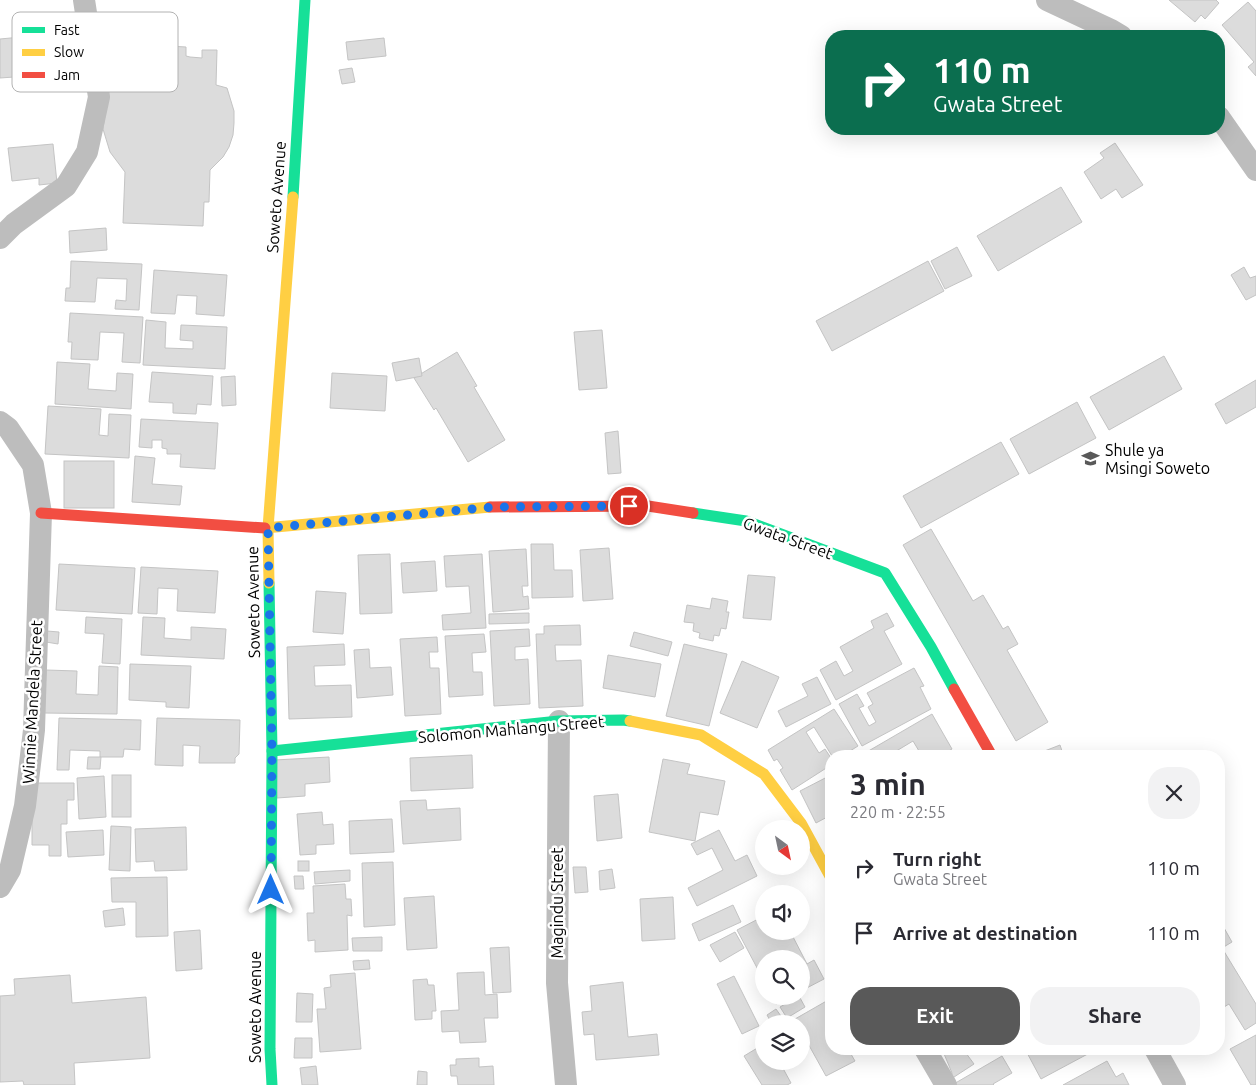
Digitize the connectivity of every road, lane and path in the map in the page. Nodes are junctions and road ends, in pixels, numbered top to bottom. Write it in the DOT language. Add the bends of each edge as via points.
graph roads {
  1 [pos="305,0"];
  2 [pos="1047,0"];
  3 [pos="1112,30"];
  4 [pos="98,92"];
  5 [pos="1225,125"];
  6 [pos="1256,170"];
  7 [pos="0,238"];
  8 [pos="0,406"];
  9 [pos="4,425"];
  10 [pos="41,513"];
  11 [pos="268,528"];
  12 [pos="559,721"];
  13 [pos="989,750"];
  14 [pos="272,751"];
  15 [pos="825,867"];
  16 [pos="0,887"];
  17 [pos="929,1055"];
  18 [pos="1158,1055"];
  19 [pos="272,1085"];
  20 [pos="566,1085"];
  21 [pos="946,1085"];
  22 [pos="1175,1085"];
  1 -- 11 [label="street, Soweto Avenue"];
  2 -- 3 [label="street"];
  4 -- 7 [label="street" via="87,152 66,186"];
  5 -- 6 [label="street"];
  8 -- 9 [label="street, Winnie Mandela Street"];
  9 -- 10 [label="street, Winnie Mandela Street" via="33,465"];
  10 -- 11 [label="street"];
  10 -- 16 [label="street, Winnie Mandela Street" via="34,730 25,806 10,870"];
  11 -- 13 [label="street, Gwata Street" via="494,507 648,506 746,521 885,573 932,647"];
  11 -- 14 [label="street, Soweto Avenue"];
  12 -- 14 [label="street, Solomon Mahlangu Street"];
  12 -- 15 [label="street, Solomon Mahlangu Street" via="623,720 700,735 764,774 801,824"];
  12 -- 20 [label="street, Magindu Street" via="557,983"];
  14 -- 19 [label="street, Soweto Avenue"];
  17 -- 21 [label="street"];
  18 -- 22 [label="street"];
}
